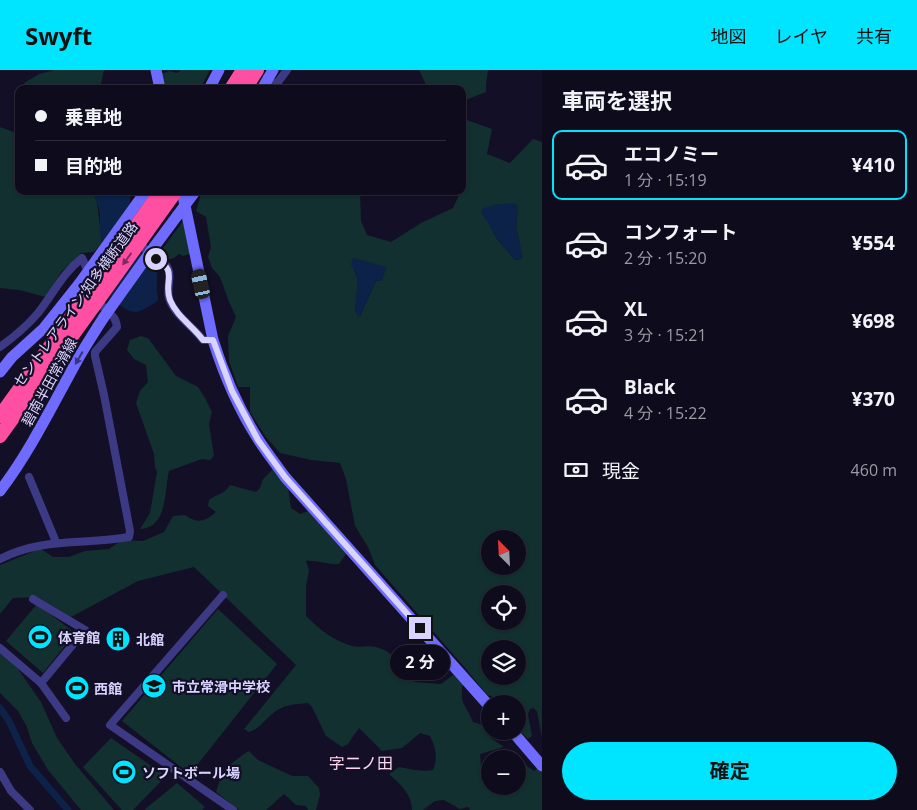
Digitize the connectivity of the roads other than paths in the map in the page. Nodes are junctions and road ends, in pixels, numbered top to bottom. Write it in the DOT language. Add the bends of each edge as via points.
graph roads {
  1 [pos="156,70"];
  2 [pos="219,70"];
  3 [pos="243,70"];
  4 [pos="257,70"];
  5 [pos="273,70"];
  6 [pos="287,70"];
  7 [pos="159,85"];
  8 [pos="211,85"];
  9 [pos="234,85"];
  10 [pos="248,85"];
  11 [pos="265,85"];
  12 [pos="270,85"];
  13 [pos="138,195"];
  14 [pos="144,195"];
  15 [pos="158,195"];
  16 [pos="173,195"];
  17 [pos="183,195"];
  18 [pos="192,195"];
  19 [pos="86,296"];
  20 [pos="213,340"];
  21 [pos="0,346"];
  22 [pos="0,372"];
  23 [pos="0,416"];
  24 [pos="0,436"];
  25 [pos="18,466"];
  26 [pos="0,473"];
  27 [pos="29,477"];
  28 [pos="0,491"];
  29 [pos="56,542"];
  30 [pos="0,559"];
  31 [pos="223,595"];
  32 [pos="33,599"];
  33 [pos="0,648"];
  34 [pos="41,683"];
  35 [pos="481,697"];
  36 [pos="66,718"];
  37 [pos="520,740"];
  38 [pos="542,766"];
  39 [pos="0,772"];
  40 [pos="30,810"];
  41 [pos="233,810"];
  1 -- 7 [label="street"];
  2 -- 8 [label="street"];
  3 -- 9 [label="highway"];
  4 -- 10 [label="highway"];
  5 -- 11 [label="street"];
  6 -- 12 [label="street" via="278,82"];
  13 -- 20 [label="street" via="144,249 165,264 170,273 169,297 178,313 203,340"];
  14 -- 19 [label="street, bridge"];
  15 -- 19 [label="highway, セントレアライン;知多横断道路, bridge"];
  16 -- 19 [label="highway, セントレアライン;知多横断道路, one-way, bridge"];
  17 -- 20 [label="street"];
  18 -- 25 [label="street, 碧南半田常滑線, one-way, bridge" via="104,317"];
  19 -- 22 [label="street" via="44,328"];
  19 -- 23 [label="highway, セントレアライン;知多横断道路"];
  19 -- 24 [label="highway, セントレアライン;知多横断道路"];
  20 -- 35 [label="street" via="232,391 258,440 285,477"];
  21 -- 29 [label="street" via="18,334 37,314 61,280 82,258 101,307 114,316 116,322 116,327 95,356 130,533 129,537 122,538"];
  25 -- 26 [label="street" via="10,473"];
  25 -- 28 [label="street, 碧南半田常滑線"];
  27 -- 29 [label="street"];
  29 -- 30 [label="street"];
  31 -- 41 [label="street" via="110,725"];
  32 -- 34 [label="street" via="85,630"];
  33 -- 34 [label="street"];
  34 -- 36 [label="street"];
  37 -- 38 [label="street"];
  39 -- 40 [label="street" via="11,791"];
}
